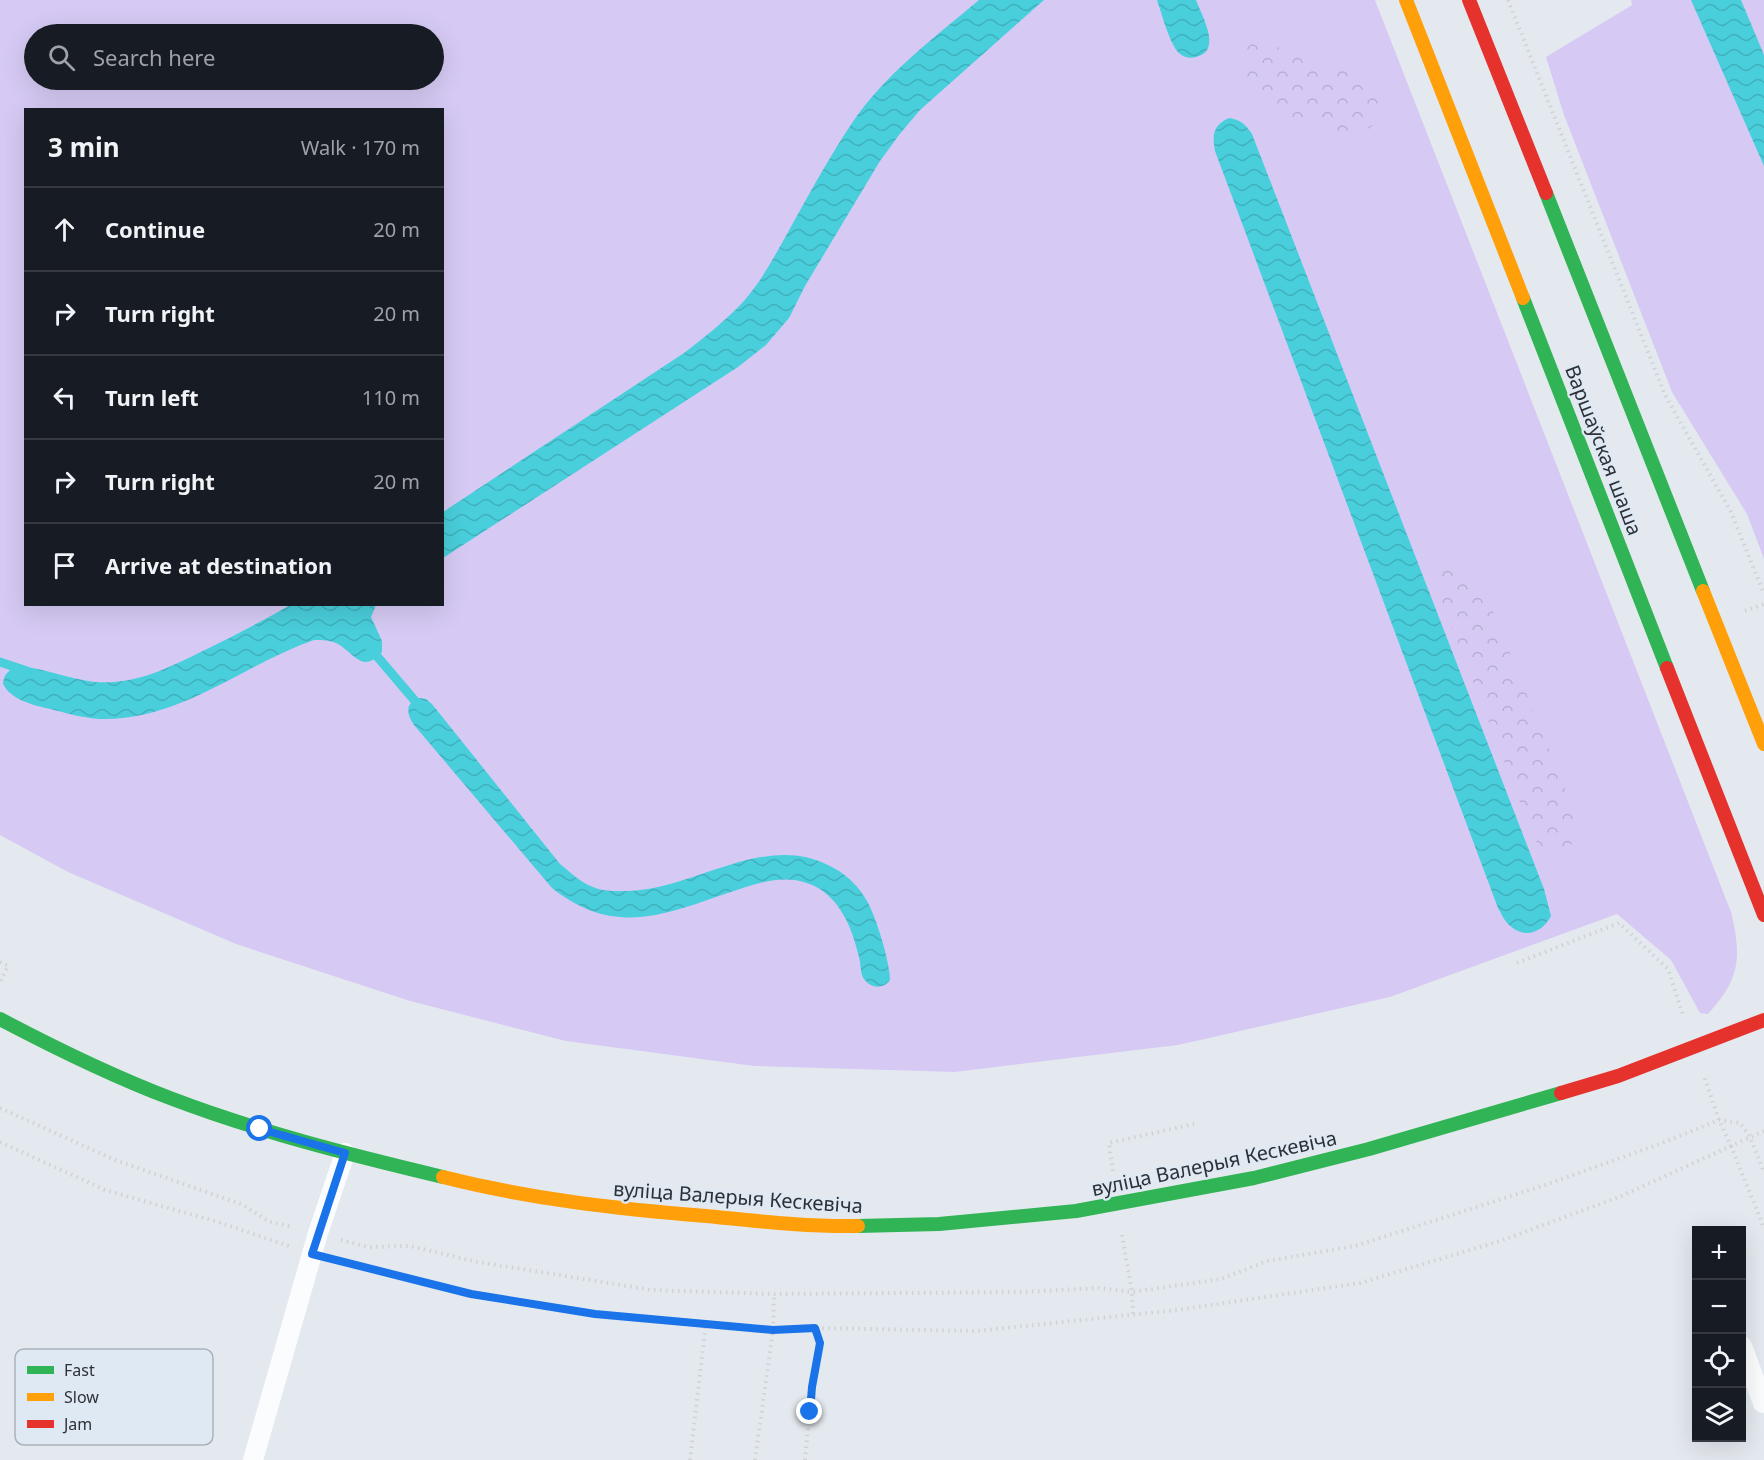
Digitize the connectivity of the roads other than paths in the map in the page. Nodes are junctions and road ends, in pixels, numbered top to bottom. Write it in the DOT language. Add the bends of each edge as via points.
graph roads {
  1 [pos="1406,0"];
  2 [pos="1469,0"];
  3 [pos="1764,744"];
  4 [pos="1764,915"];
  5 [pos="0,1019"];
  6 [pos="1764,1020"];
  7 [pos="345,1153"];
  8 [pos="1746,1356"];
  9 [pos="1764,1403"];
  10 [pos="253,1460"];
  1 -- 4 [label="main road, Варшаўская шаша"];
  2 -- 3 [label="main road, Варшаўская шаша"];
  5 -- 7 [label="main road, вуліца Валерыя Кескевіча" via="170,1098"];
  6 -- 7 [label="main road, вуліца Валерыя Кескевіча" via="1618,1076 1498,1113 1254,1178 1076,1211 939,1224 802,1225 610,1208 490,1189"];
  7 -- 10 [label="lane"];
  8 -- 9 [label="lane"];
}
